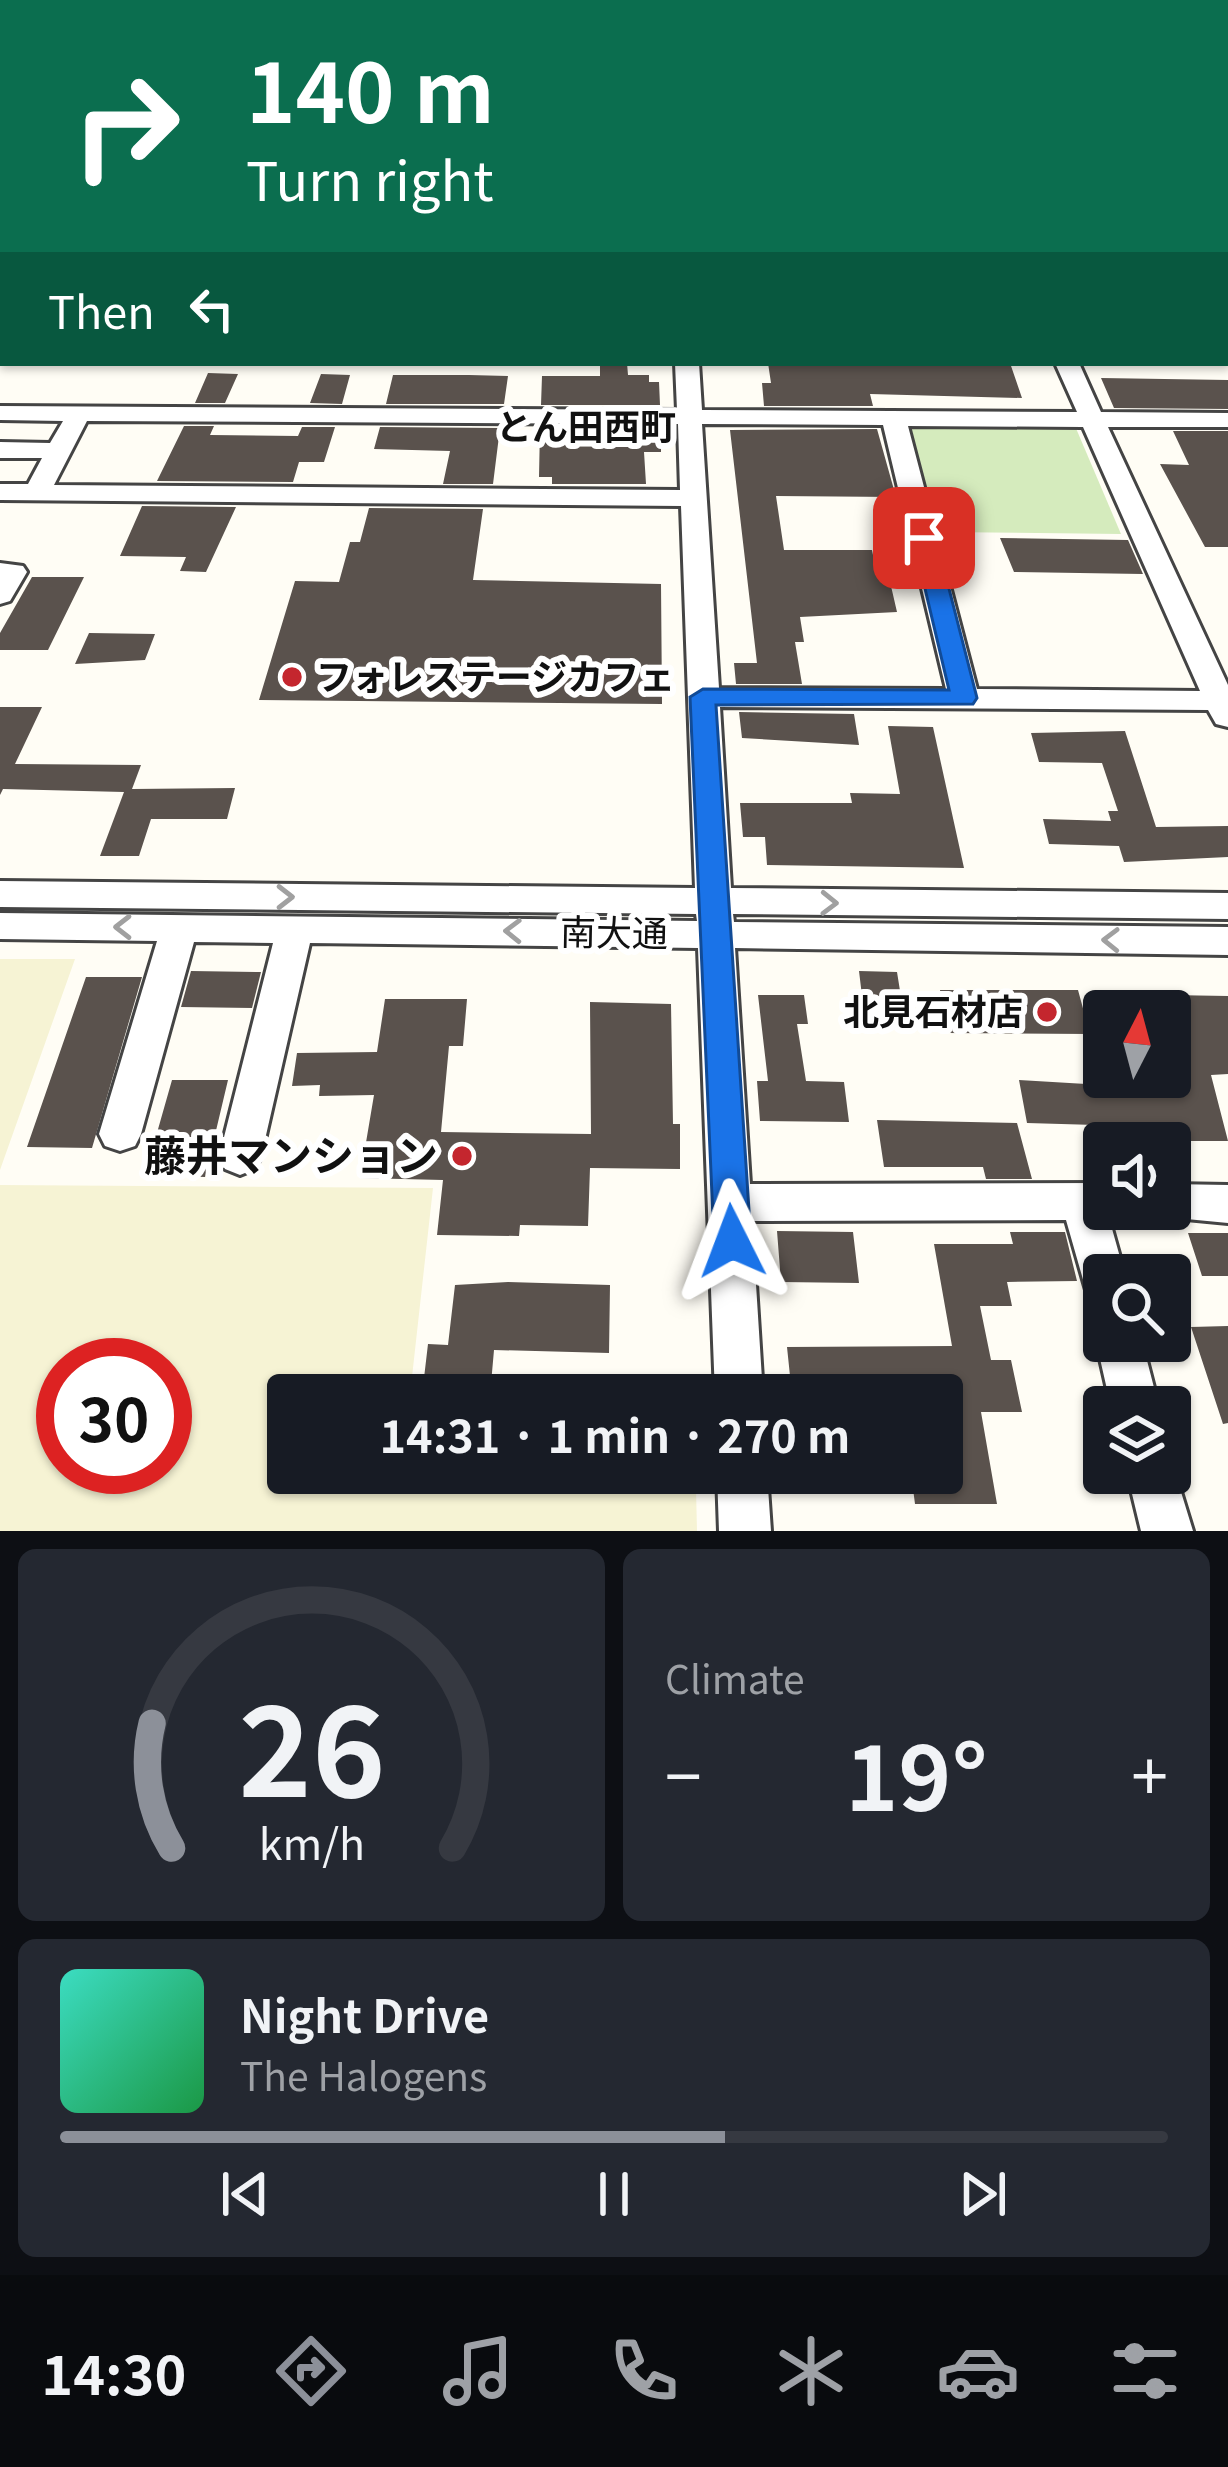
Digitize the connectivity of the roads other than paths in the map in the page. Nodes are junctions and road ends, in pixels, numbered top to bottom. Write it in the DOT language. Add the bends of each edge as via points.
graph roads {
  1 [pos="688,366"];
  2 [pos="1068,366"];
  3 [pos="0,412"];
  4 [pos="79,413"];
  5 [pos="690,416"];
  6 [pos="895,418"];
  7 [pos="1092,418"];
  8 [pos="1228,420"];
  9 [pos="0,450"];
  10 [pos="58,451"];
  11 [pos="0,492"];
  12 [pos="36,493"];
  13 [pos="693,498"];
  14 [pos="0,572"];
  15 [pos="0,595"];
  16 [pos="703,697"];
  17 [pos="964,698"];
  18 [pos="1225,707"];
  19 [pos="0,894"];
  20 [pos="1228,907"];
  21 [pos="713,918"];
  22 [pos="0,926"];
  23 [pos="180,927"];
  24 [pos="295,928"];
  25 [pos="1228,941"];
  26 [pos="120,1134"];
  27 [pos="240,1157"];
  28 [pos="1083,1201"];
  29 [pos="731,1203"];
  30 [pos="1191,1203"];
  31 [pos="1228,1204"];
  32 [pos="738,1374"];
  33 [pos="743,1494"];
  34 [pos="1157,1494"];
  35 [pos="745,1531"];
  36 [pos="1167,1531"];
  1 -- 5 [label="street"];
  2 -- 7 [label="street"];
  3 -- 4 [label="street"];
  4 -- 5 [label="street"];
  4 -- 10 [label="street"];
  5 -- 6 [label="street"];
  5 -- 13 [label="street"];
  6 -- 7 [label="street"];
  6 -- 17 [label="street"];
  7 -- 8 [label="street"];
  7 -- 18 [label="street"];
  9 -- 10 [label="street"];
  10 -- 12 [label="street"];
  11 -- 12 [label="street"];
  12 -- 13 [label="street"];
  13 -- 16 [label="street"];
  14 -- 15 [label="street" via="13,572"];
  16 -- 17 [label="street"];
  16 -- 21 [label="street"];
  17 -- 18 [label="street"];
  19 -- 21 [label="street, 南大通, one-way"];
  21 -- 20 [label="street, 南大通, one-way"];
  21 -- 24 [label="street, 南大通, one-way"];
  25 -- 21 [label="street, 南大通, one-way"];
  21 -- 29 [label="street"];
  23 -- 22 [label="street, 南大通, one-way"];
  23 -- 24 [label="street, 南大通"];
  23 -- 26 [label="street"];
  24 -- 27 [label="street"];
  28 -- 29 [label="street"];
  29 -- 32 [label="street"];
  30 -- 31 [label="street"];
  33 -- 35 [label="street"];
  34 -- 36 [label="street"];
}
